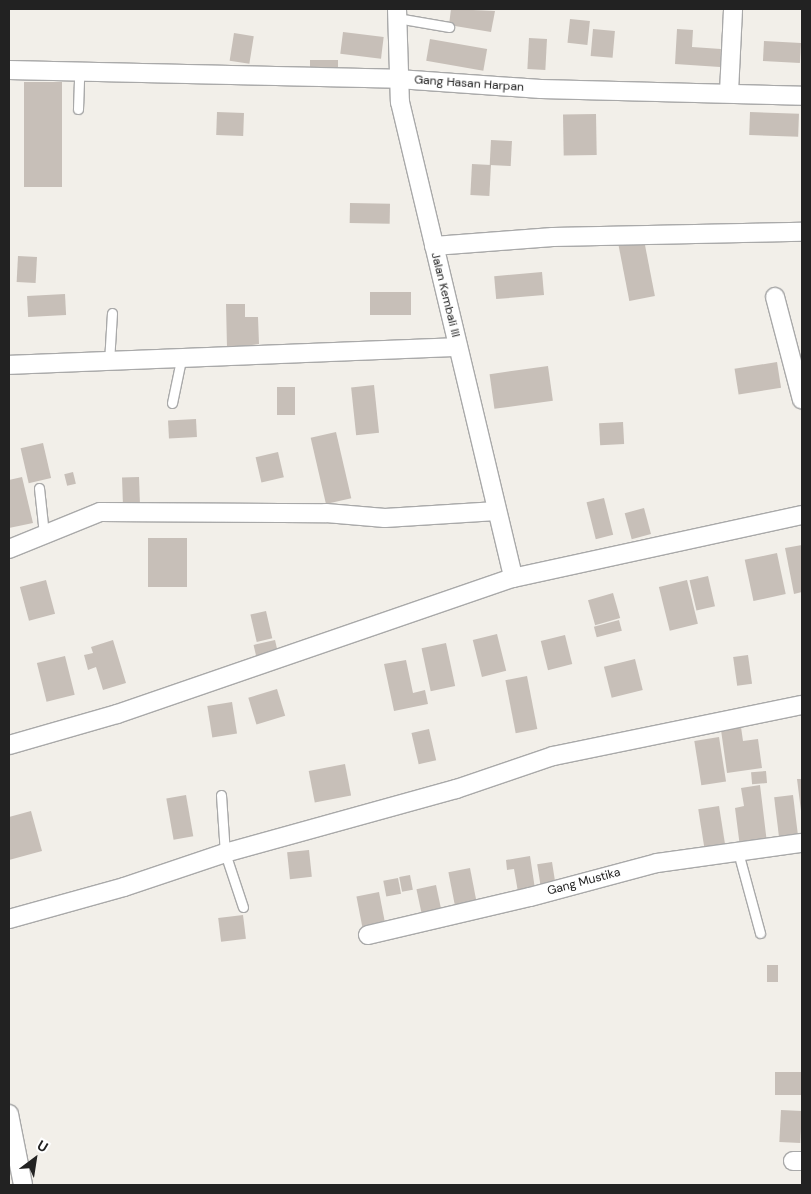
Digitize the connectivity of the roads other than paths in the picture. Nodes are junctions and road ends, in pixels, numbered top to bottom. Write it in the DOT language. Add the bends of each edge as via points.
graph roads {
  1 [pos="733,9"];
  2 [pos="398,14"];
  3 [pos="448,27"];
  4 [pos="9,70"];
  5 [pos="78,74"];
  6 [pos="398,79"];
  7 [pos="729,92"];
  8 [pos="802,96"];
  9 [pos="78,109"];
  10 [pos="802,232"];
  11 [pos="434,246"];
  12 [pos="775,297"];
  13 [pos="112,313"];
  14 [pos="458,348"];
  15 [pos="181,360"];
  16 [pos="109,363"];
  17 [pos="9,365"];
  18 [pos="802,400"];
  19 [pos="172,404"];
  20 [pos="39,488"];
  21 [pos="497,511"];
  22 [pos="802,515"];
  23 [pos="44,534"];
  24 [pos="9,549"];
  25 [pos="513,578"];
  26 [pos="802,705"];
  27 [pos="9,745"];
  28 [pos="221,795"];
  29 [pos="802,843"];
  30 [pos="738,852"];
  31 [pos="225,853"];
  32 [pos="243,907"];
  33 [pos="9,919"];
  34 [pos="760,933"];
  35 [pos="368,935"];
  36 [pos="9,1114"];
  37 [pos="12,1151"];
  38 [pos="23,1185"];
  1 -- 7 [label="street"];
  2 -- 3 [label="lane"];
  2 -- 6 [label="street, Jalan Kembali III"];
  4 -- 5 [label="street, Gang Hasan Harpan"];
  5 -- 6 [label="street, Gang Hasan Harpan"];
  5 -- 9 [label="lane"];
  6 -- 7 [label="street, Gang Hasan Harpan" via="541,89"];
  6 -- 11 [label="street, Jalan Kembali III" via="412,157"];
  7 -- 8 [label="street, Gang Hasan Harpan"];
  10 -- 11 [label="street" via="553,237"];
  11 -- 14 [label="street, Jalan Kembali III"];
  12 -- 18 [label="street"];
  13 -- 16 [label="lane"];
  14 -- 15 [label="street"];
  14 -- 21 [label="street, Jalan Kembali III"];
  15 -- 16 [label="street"];
  15 -- 19 [label="lane"];
  16 -- 17 [label="street"];
  20 -- 23 [label="lane"];
  21 -- 23 [label="street" via="385,518 326,513 100,512"];
  21 -- 25 [label="street, Jalan Kembali III"];
  22 -- 25 [label="street"];
  23 -- 24 [label="street"];
  25 -- 27 [label="street" via="117,714"];
  26 -- 31 [label="street" via="553,756 447,791"];
  28 -- 31 [label="lane"];
  29 -- 30 [label="street, Gang Mustika"];
  30 -- 34 [label="lane"];
  30 -- 35 [label="street, Gang Mustika" via="657,863"];
  31 -- 32 [label="lane" via="238,882"];
  31 -- 33 [label="street" via="124,887"];
  36 -- 37 [label="street"];
  37 -- 38 [label="street"];
}
